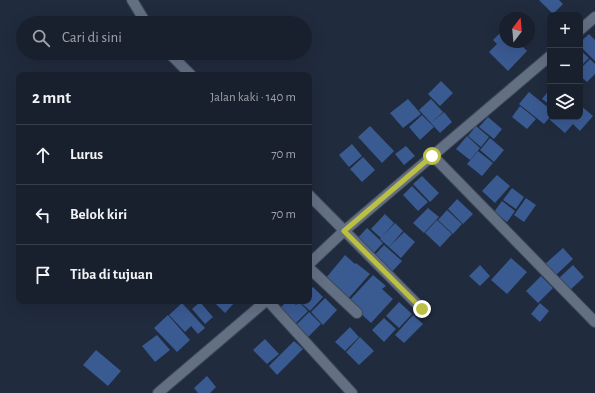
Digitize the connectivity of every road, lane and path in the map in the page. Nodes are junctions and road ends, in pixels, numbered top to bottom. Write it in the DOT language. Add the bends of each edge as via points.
graph roads {
  1 [pos="132,0"];
  2 [pos="142,16"];
  3 [pos="595,17"];
  4 [pos="583,27"];
  5 [pos="547,59"];
  6 [pos="176,60"];
  7 [pos="188,72"];
  8 [pos="432,156"];
  9 [pos="312,198"];
  10 [pos="344,231"];
  11 [pos="312,261"];
  12 [pos="312,271"];
  13 [pos="263,304"];
  14 [pos="270,304"];
  15 [pos="422,309"];
  16 [pos="357,313"];
  17 [pos="595,322"];
  18 [pos="158,393"];
  19 [pos="352,393"];
  1 -- 2 [label="street"];
  3 -- 4 [label="street"];
  5 -- 8 [label="street"];
  6 -- 7 [label="street"];
  8 -- 10 [label="street"];
  8 -- 17 [label="street"];
  9 -- 10 [label="street"];
  10 -- 11 [label="street"];
  10 -- 15 [label="street"];
  12 -- 16 [label="street"];
  13 -- 18 [label="street"];
  14 -- 19 [label="street"];
}
